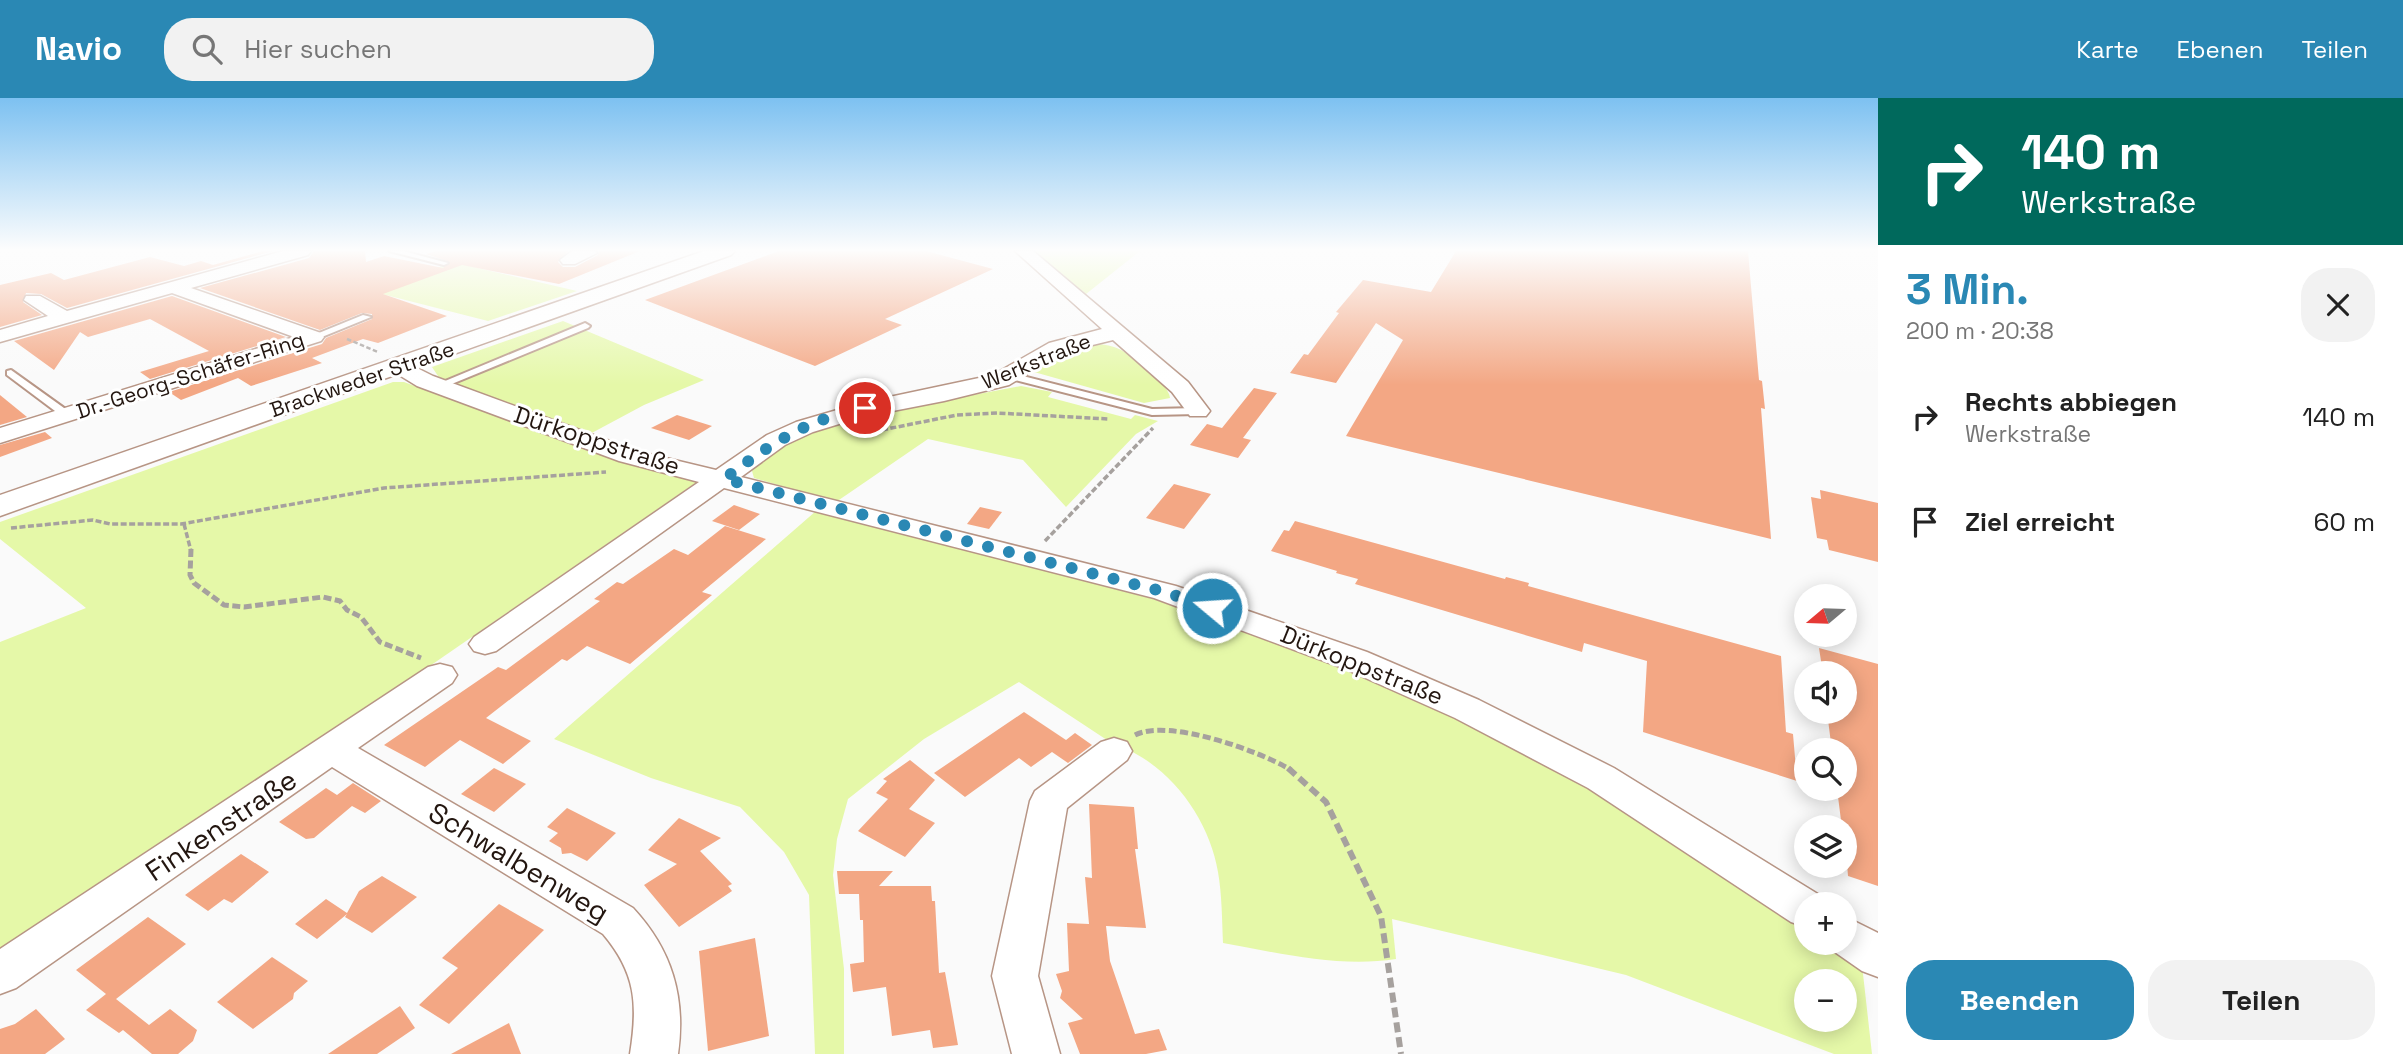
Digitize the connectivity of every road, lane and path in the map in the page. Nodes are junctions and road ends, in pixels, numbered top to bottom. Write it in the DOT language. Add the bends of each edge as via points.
graph roads {
  1 [pos="146,296"];
  2 [pos="198,296"];
  3 [pos="587,296"];
  4 [pos="1075,296"];
  5 [pos="33,300"];
  6 [pos="366,317"];
  7 [pos="65,318"];
  8 [pos="585,326"];
  9 [pos="1118,333"];
  10 [pos="321,334"];
  11 [pos="0,336"];
  12 [pos="390,360"];
  13 [pos="11,373"];
  14 [pos="1011,376"];
  15 [pos="438,386"];
  16 [pos="1198,411"];
  17 [pos="67,415"];
  18 [pos="1123,420"];
  19 [pos="1155,427"];
  20 [pos="854,435"];
  21 [pos="0,436"];
  22 [pos="614,471"];
  23 [pos="724,479"];
  24 [pos="0,506"];
  25 [pos="184,524"];
  26 [pos="0,529"];
  27 [pos="1032,558"];
  28 [pos="485,644"];
  29 [pos="433,667"];
  30 [pos="332,750"];
  31 [pos="1114,751"];
  32 [pos="1794,901"];
  33 [pos="1857,943"];
  34 [pos="1878,957"];
  35 [pos="0,974"];
  36 [pos="654,1054"];
  37 [pos="1036,1054"];
  38 [pos="1401,1054"];
  1 -- 7 [label="street"];
  2 -- 10 [label="street, Dr.-Georg-Schäfer-Ring"];
  3 -- 12 [label="street, Brackweder Straße"];
  4 -- 9 [label="street, Werkstraße"];
  5 -- 7 [label="street"];
  6 -- 10 [label="lane"];
  7 -- 11 [label="street"];
  8 -- 15 [label="lane"];
  9 -- 14 [label="street, Werkstraße" via="1080,338 1038,357"];
  9 -- 16 [label="street, Werkstraße" via="1180,387"];
  10 -- 12 [label="path"];
  10 -- 17 [label="street, Dr.-Georg-Schäfer-Ring"];
  12 -- 15 [label="street, Dürkoppstraße"];
  12 -- 24 [label="street, Brackweder Straße"];
  13 -- 17 [label="lane"];
  14 -- 16 [label="lane" via="1152,412"];
  14 -- 23 [label="street, Werkstraße" via="809,422"];
  15 -- 23 [label="street, Dürkoppstraße" via="628,456"];
  17 -- 21 [label="street, Dr.-Georg-Schäfer-Ring"];
  18 -- 20 [label="path" via="957,415"];
  19 -- 27 [label="path"];
  22 -- 25 [label="path" via="384,488"];
  23 -- 27 [label="street, Dürkoppstraße"];
  23 -- 28 [label="street"];
  25 -- 26 [label="path" via="93,520"];
  25 -- 29 [label="path" via="191,550 190,575 224,606 323,597 340,601 361,617 380,642"];
  27 -- 32 [label="street, Dürkoppstraße" via="1165,592 1259,623 1467,709 1601,778"];
  29 -- 30 [label="street, Finkenstraße"];
  30 -- 35 [label="street, Finkenstraße"];
  30 -- 36 [label="street, Schwalbenweg" via="618,921 638,942 652,972 658,1003"];
  31 -- 37 [label="street" via="1049,801 1015,976"];
  31 -- 38 [label="path" via="1142,730 1231,741 1271,758 1315,788 1381,916"];
  33 -- 34 [label="street"];
}
